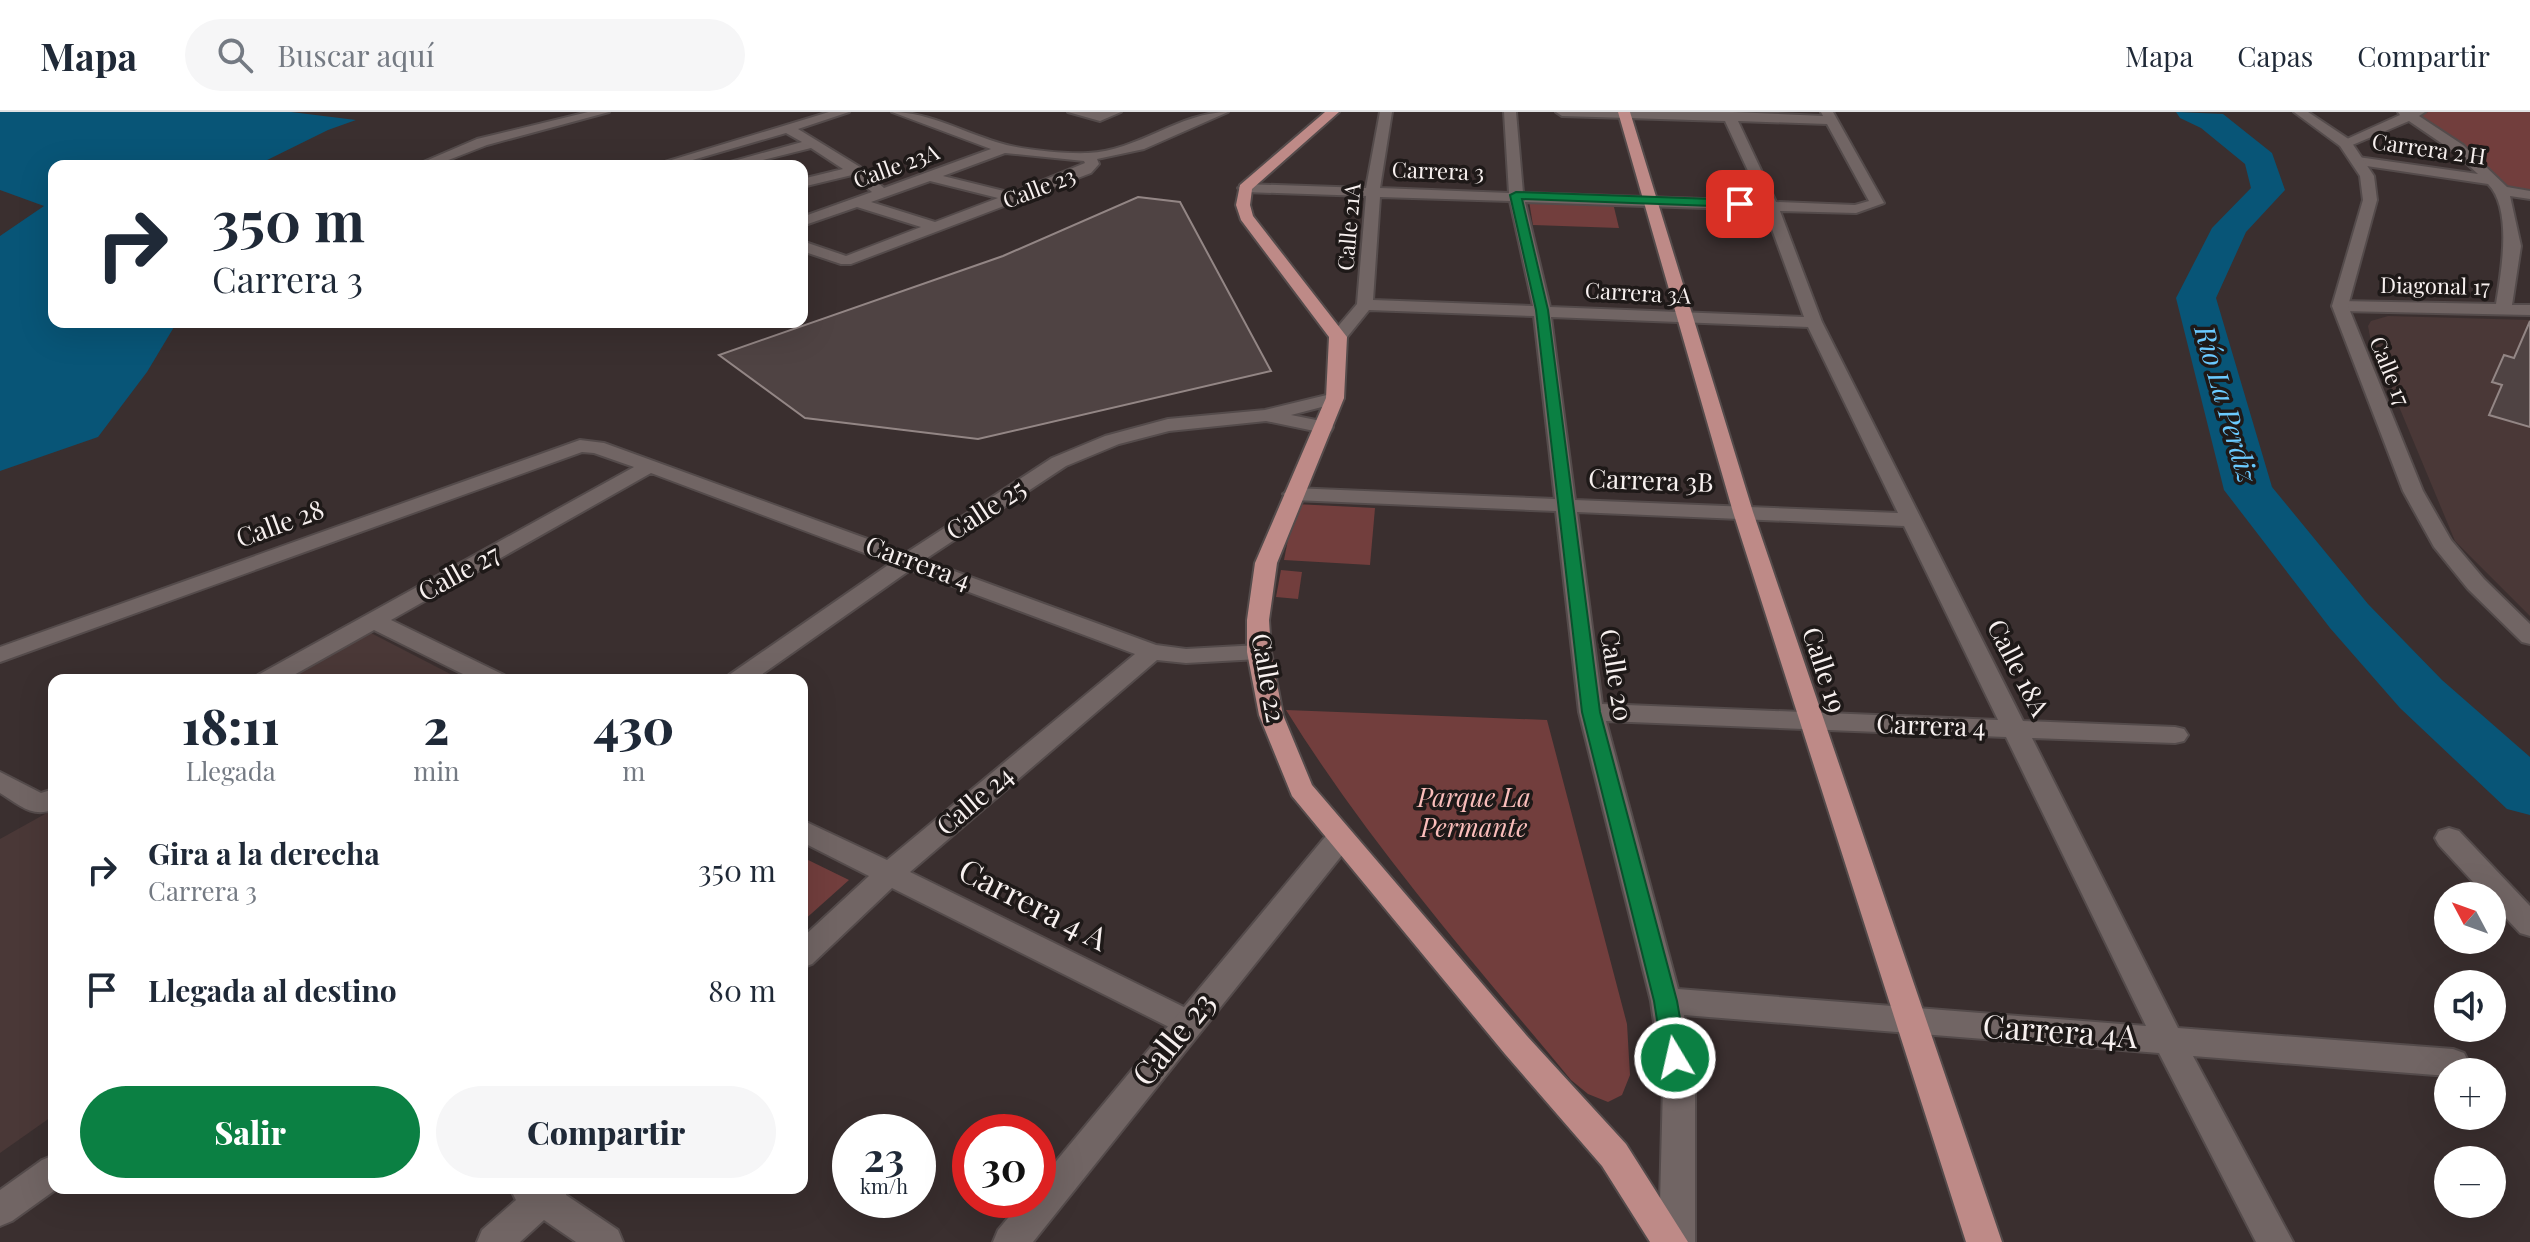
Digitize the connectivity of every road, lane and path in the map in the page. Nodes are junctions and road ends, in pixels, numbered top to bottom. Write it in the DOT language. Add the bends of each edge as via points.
graph roads {
  1 [pos="603,112"];
  2 [pos="843,112"];
  3 [pos="898,112"];
  4 [pos="1074,112"];
  5 [pos="1115,112"];
  6 [pos="1222,112"];
  7 [pos="1333,112"];
  8 [pos="1386,112"];
  9 [pos="1510,112"];
  10 [pos="1562,112"];
  11 [pos="2300,112"];
  12 [pos="1625,113"];
  13 [pos="2411,113"];
  14 [pos="1729,115"];
  15 [pos="1830,116"];
  16 [pos="789,129"];
  17 [pos="2345,143"];
  18 [pos="811,144"];
  19 [pos="1004,149"];
  20 [pos="1089,157"];
  21 [pos="436,160"];
  22 [pos="679,160"];
  23 [pos="747,160"];
  24 [pos="2358,161"];
  25 [pos="855,170"];
  26 [pos="932,177"];
  27 [pos="808,182"];
  28 [pos="2498,185"];
  29 [pos="1245,188"];
  30 [pos="1373,191"];
  31 [pos="883,194"];
  32 [pos="1516,195"];
  33 [pos="2530,195"];
  34 [pos="1013,198"];
  35 [pos="1650,201"];
  36 [pos="860,203"];
  37 [pos="1770,204"];
  38 [pos="808,220"];
  39 [pos="935,227"];
  40 [pos="808,248"];
  41 [pos="1365,305"];
  42 [pos="2340,306"];
  43 [pos="2503,309"];
  44 [pos="1542,310"];
  45 [pos="2530,310"];
  46 [pos="1683,317"];
  47 [pos="1814,322"];
  48 [pos="1338,337"];
  49 [pos="1335,398"];
  50 [pos="1265,416"];
  51 [pos="1324,427"];
  52 [pos="580,446"];
  53 [pos="650,466"];
  54 [pos="1293,494"];
  55 [pos="1565,505"];
  56 [pos="1743,512"];
  57 [pos="1912,520"];
  58 [pos="910,560"];
  59 [pos="375,621"];
  60 [pos="2530,637"];
  61 [pos="1152,652"];
  62 [pos="1259,652"];
  63 [pos="0,655"];
  64 [pos="278,674"];
  65 [pos="483,674"];
  66 [pos="747,674"];
  67 [pos="1591,712"];
  68 [pos="1811,721"];
  69 [pos="2017,729"];
  70 [pos="2175,735"];
  71 [pos="0,781"];
  72 [pos="47,801"];
  73 [pos="808,833"];
  74 [pos="1340,838"];
  75 [pos="2449,838"];
  76 [pos="890,873"];
  77 [pos="2530,925"];
  78 [pos="808,950"];
  79 [pos="1666,1001"];
  80 [pos="1911,1020"];
  81 [pos="1187,1023"];
  82 [pos="2169,1041"];
  83 [pos="2434,1062"];
  84 [pos="48,1175"];
  85 [pos="537,1194"];
  86 [pos="544,1194"];
  87 [pos="0,1210"];
  88 [pos="495,1242"];
  89 [pos="605,1242"];
  90 [pos="1011,1242"];
  91 [pos="1670,1242"];
  92 [pos="1677,1242"];
  93 [pos="1984,1242"];
  94 [pos="2275,1242"];
  1 -- 21 [label="street" via="482,142"];
  2 -- 16 [label="street"];
  3 -- 19 [label="street"];
  4 -- 5 [label="street" via="1100,117"];
  6 -- 20 [label="street, Calle 23" via="1139,146"];
  7 -- 29 [label="main road"];
  8 -- 30 [label="street, Calle 21A"];
  9 -- 32 [label="street, Calle 20"];
  10 -- 12 [label="street"];
  11 -- 17 [label="street"];
  12 -- 14 [label="street"];
  12 -- 35 [label="main road, Calle 19"];
  13 -- 17 [label="street"];
  13 -- 28 [label="street"];
  14 -- 15 [label="street"];
  14 -- 37 [label="street, Calle 18A"];
  15 -- 37 [label="street, Carrera 3" via="1877,203 1856,209"];
  16 -- 18 [label="street"];
  16 -- 22 [label="street"];
  17 -- 24 [label="street"];
  18 -- 23 [label="street"];
  18 -- 25 [label="street"];
  19 -- 20 [label="street"];
  19 -- 26 [label="street, Calle 23A"];
  20 -- 34 [label="street, Calle 23" via="1092,164 1086,170"];
  24 -- 28 [label="street, Carrera 2 H"];
  24 -- 42 [label="street" via="2367,176 2370,200"];
  25 -- 27 [label="street"];
  25 -- 31 [label="street"];
  26 -- 31 [label="street, Calle 23A"];
  26 -- 34 [label="street"];
  28 -- 33 [label="street, Carrera 2 H"];
  28 -- 43 [label="street" via="2513,246"];
  29 -- 30 [label="street, Carrera 3"];
  29 -- 48 [label="main road" via="1246,217"];
  30 -- 32 [label="street, Carrera 3"];
  30 -- 41 [label="street, Calle 21A"];
  31 -- 36 [label="street, Calle 23A"];
  32 -- 35 [label="street, Carrera 3"];
  32 -- 44 [label="street, Calle 20"];
  34 -- 39 [label="street, Calle 23"];
  35 -- 37 [label="street, Carrera 3"];
  35 -- 46 [label="main road, Calle 19"];
  36 -- 38 [label="street, Calle 23A"];
  36 -- 39 [label="street"];
  37 -- 47 [label="street, Calle 18A"];
  39 -- 40 [label="street, Calle 23" via="846,261"];
  41 -- 44 [label="street, Carrera 3A"];
  41 -- 48 [label="street, Calle 21A"];
  42 -- 43 [label="street, Diagonal 17"];
  42 -- 60 [label="street, Calle 17" via="2413,491 2442,542"];
  43 -- 45 [label="street, Diagonal 17"];
  44 -- 46 [label="street, Carrera 3A"];
  44 -- 55 [label="street, Calle 20"];
  46 -- 47 [label="street, Carrera 3A"];
  46 -- 56 [label="main road, Calle 19"];
  47 -- 57 [label="street, Calle 18A"];
  48 -- 49 [label="main road, Calle 22"];
  49 -- 50 [label="street, Calle 25"];
  49 -- 51 [label="main road, Calle 22"];
  50 -- 51 [label="street, Calle 25"];
  50 -- 58 [label="street, Calle 25" via="1168,425 1112,440 1059,462"];
  51 -- 54 [label="main road, Calle 22"];
  52 -- 53 [label="street, Carrera 4"];
  52 -- 63 [label="street, Calle 28"];
  53 -- 58 [label="street, Carrera 4"];
  53 -- 59 [label="street, Calle 27"];
  54 -- 55 [label="street, Carrera 3B"];
  54 -- 62 [label="main road, Calle 22" via="1266,563"];
  55 -- 56 [label="street, Carrera 3B"];
  55 -- 67 [label="street, Calle 20"];
  56 -- 57 [label="street, Carrera 3B"];
  56 -- 68 [label="main road, Calle 19"];
  57 -- 69 [label="street, Calle 18A"];
  58 -- 61 [label="street, Carrera 4"];
  58 -- 66 [label="street, Calle 25"];
  59 -- 64 [label="street, Calle 27"];
  59 -- 65 [label="street"];
  61 -- 62 [label="street, Carrera 4"];
  61 -- 76 [label="street, Calle 24"];
  62 -- 74 [label="main road, Calle 22" via="1271,715 1301,789"];
  67 -- 68 [label="street, Carrera 4"];
  67 -- 79 [label="street, Calle 20"];
  68 -- 69 [label="street, Carrera 4"];
  68 -- 80 [label="main road, Calle 19"];
  69 -- 70 [label="street, Carrera 4"];
  69 -- 82 [label="street, Calle 18A"];
  71 -- 72 [label="street"];
  73 -- 76 [label="street, Carrera 4 A"];
  74 -- 81 [label="street, Calle 23"];
  74 -- 91 [label="main road, Calle 22" via="1614,1155"];
  75 -- 77 [label="street"];
  76 -- 78 [label="street, Calle 24"];
  76 -- 81 [label="street, Carrera 4 A"];
  79 -- 80 [label="street, Carrera 4A"];
  79 -- 92 [label="street, Calle 20" via="1679,1086"];
  80 -- 82 [label="street, Carrera 4A"];
  80 -- 93 [label="main road, Calle 19"];
  81 -- 90 [label="street, Calle 23"];
  82 -- 83 [label="street, Carrera 4A"];
  82 -- 94 [label="street, Calle 18A"];
  84 -- 87 [label="street"];
  85 -- 88 [label="street"];
  86 -- 89 [label="street"];
}
